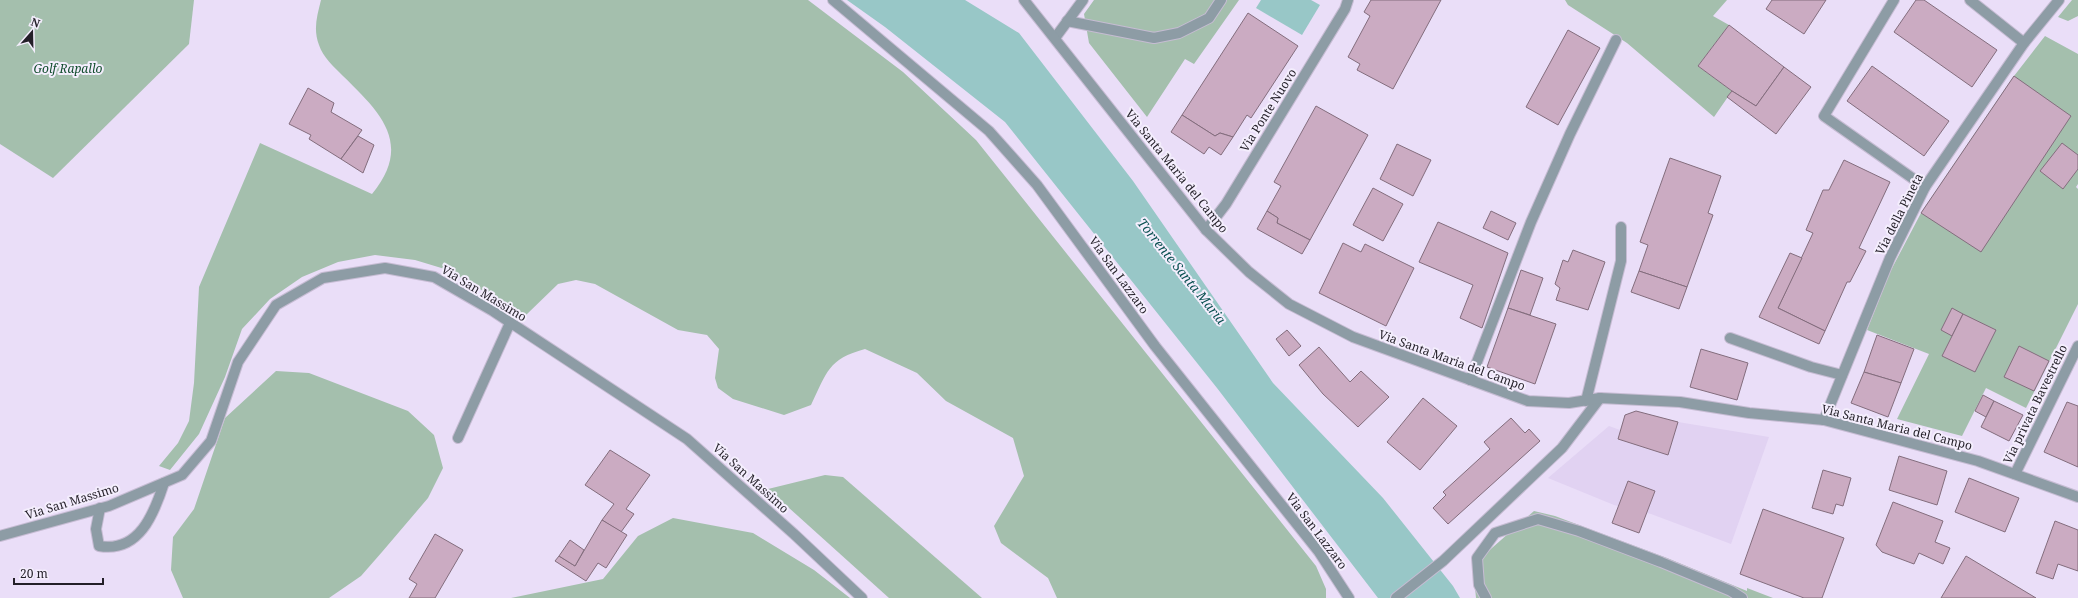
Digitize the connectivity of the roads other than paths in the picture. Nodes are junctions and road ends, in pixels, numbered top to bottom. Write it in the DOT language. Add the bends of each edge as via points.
graph roads {
  1 [pos="833,0"];
  2 [pos="1024,0"];
  3 [pos="1083,0"];
  4 [pos="1221,0"];
  5 [pos="1348,0"];
  6 [pos="1894,0"];
  7 [pos="1970,0"];
  8 [pos="2059,0"];
  9 [pos="1067,21"];
  10 [pos="1055,38"];
  11 [pos="1616,40"];
  12 [pos="2024,43"];
  13 [pos="1925,188"];
  14 [pos="1621,226"];
  15 [pos="1206,230"];
  16 [pos="510,323"];
  17 [pos="1730,338"];
  18 [pos="2078,346"];
  19 [pos="1842,375"];
  20 [pos="1470,380"];
  21 [pos="1600,398"];
  22 [pos="1586,401"];
  23 [pos="1824,420"];
  24 [pos="458,438"];
  25 [pos="2015,474"];
  26 [pos="164,483"];
  27 [pos="2078,497"];
  28 [pos="100,508"];
  29 [pos="0,536"];
  30 [pos="862,598"];
  31 [pos="1350,598"];
  32 [pos="1396,598"];
  33 [pos="1486,598"];
  34 [pos="1742,598"];
  1 -- 31 [label="street, Via San Lazzaro" via="989,131 1037,185 1155,346 1319,552"];
  2 -- 10 [label="street, Via Santa Maria del Campo"];
  3 -- 9 [label="street"];
  4 -- 9 [label="street" via="1209,18 1179,33 1154,38"];
  5 -- 15 [label="street, Via Ponte Nuovo" via="1325,43 1226,204"];
  6 -- 13 [label="street" via="1824,116"];
  7 -- 12 [label="street"];
  8 -- 12 [label="street, Via della Pineta"];
  9 -- 10 [label="street"];
  10 -- 15 [label="street, Via Santa Maria del Campo"];
  11 -- 20 [label="street" via="1531,222"];
  12 -- 13 [label="street, Via della Pineta"];
  13 -- 19 [label="street, Via della Pineta" via="1890,258"];
  14 -- 22 [label="street" via="1621,261"];
  15 -- 20 [label="street, Via Santa Maria del Campo" via="1249,272 1289,304 1353,337"];
  16 -- 24 [label="street"];
  16 -- 26 [label="street, Via San Massimo" via="434,277 385,268 323,278 276,305 238,362 211,441 182,475"];
  16 -- 30 [label="street, Via San Massimo" via="687,439"];
  17 -- 19 [label="street" via="1811,367"];
  18 -- 25 [label="street, Via privata Bavestrello"];
  19 -- 23 [label="street, Via della Pineta"];
  20 -- 22 [label="street, Via Santa Maria del Campo" via="1528,401"];
  21 -- 22 [label="street, Via Santa Maria del Campo"];
  21 -- 23 [label="street, Via Santa Maria del Campo" via="1680,402 1749,413"];
  21 -- 32 [label="street" via="1562,448 1443,561"];
  23 -- 25 [label="street, Via Santa Maria del Campo" via="1978,461"];
  25 -- 27 [label="street, Via Santa Maria del Campo"];
  26 -- 28 [label="street, Via San Massimo"];
  26 -- 28 [label="street" via="154,513 146,526 113,548 99,546 96,529"];
  28 -- 29 [label="street, Via San Massimo"];
  33 -- 34 [label="street" via="1479,585 1477,558 1495,533 1538,519 1579,531 1661,562"];
}
